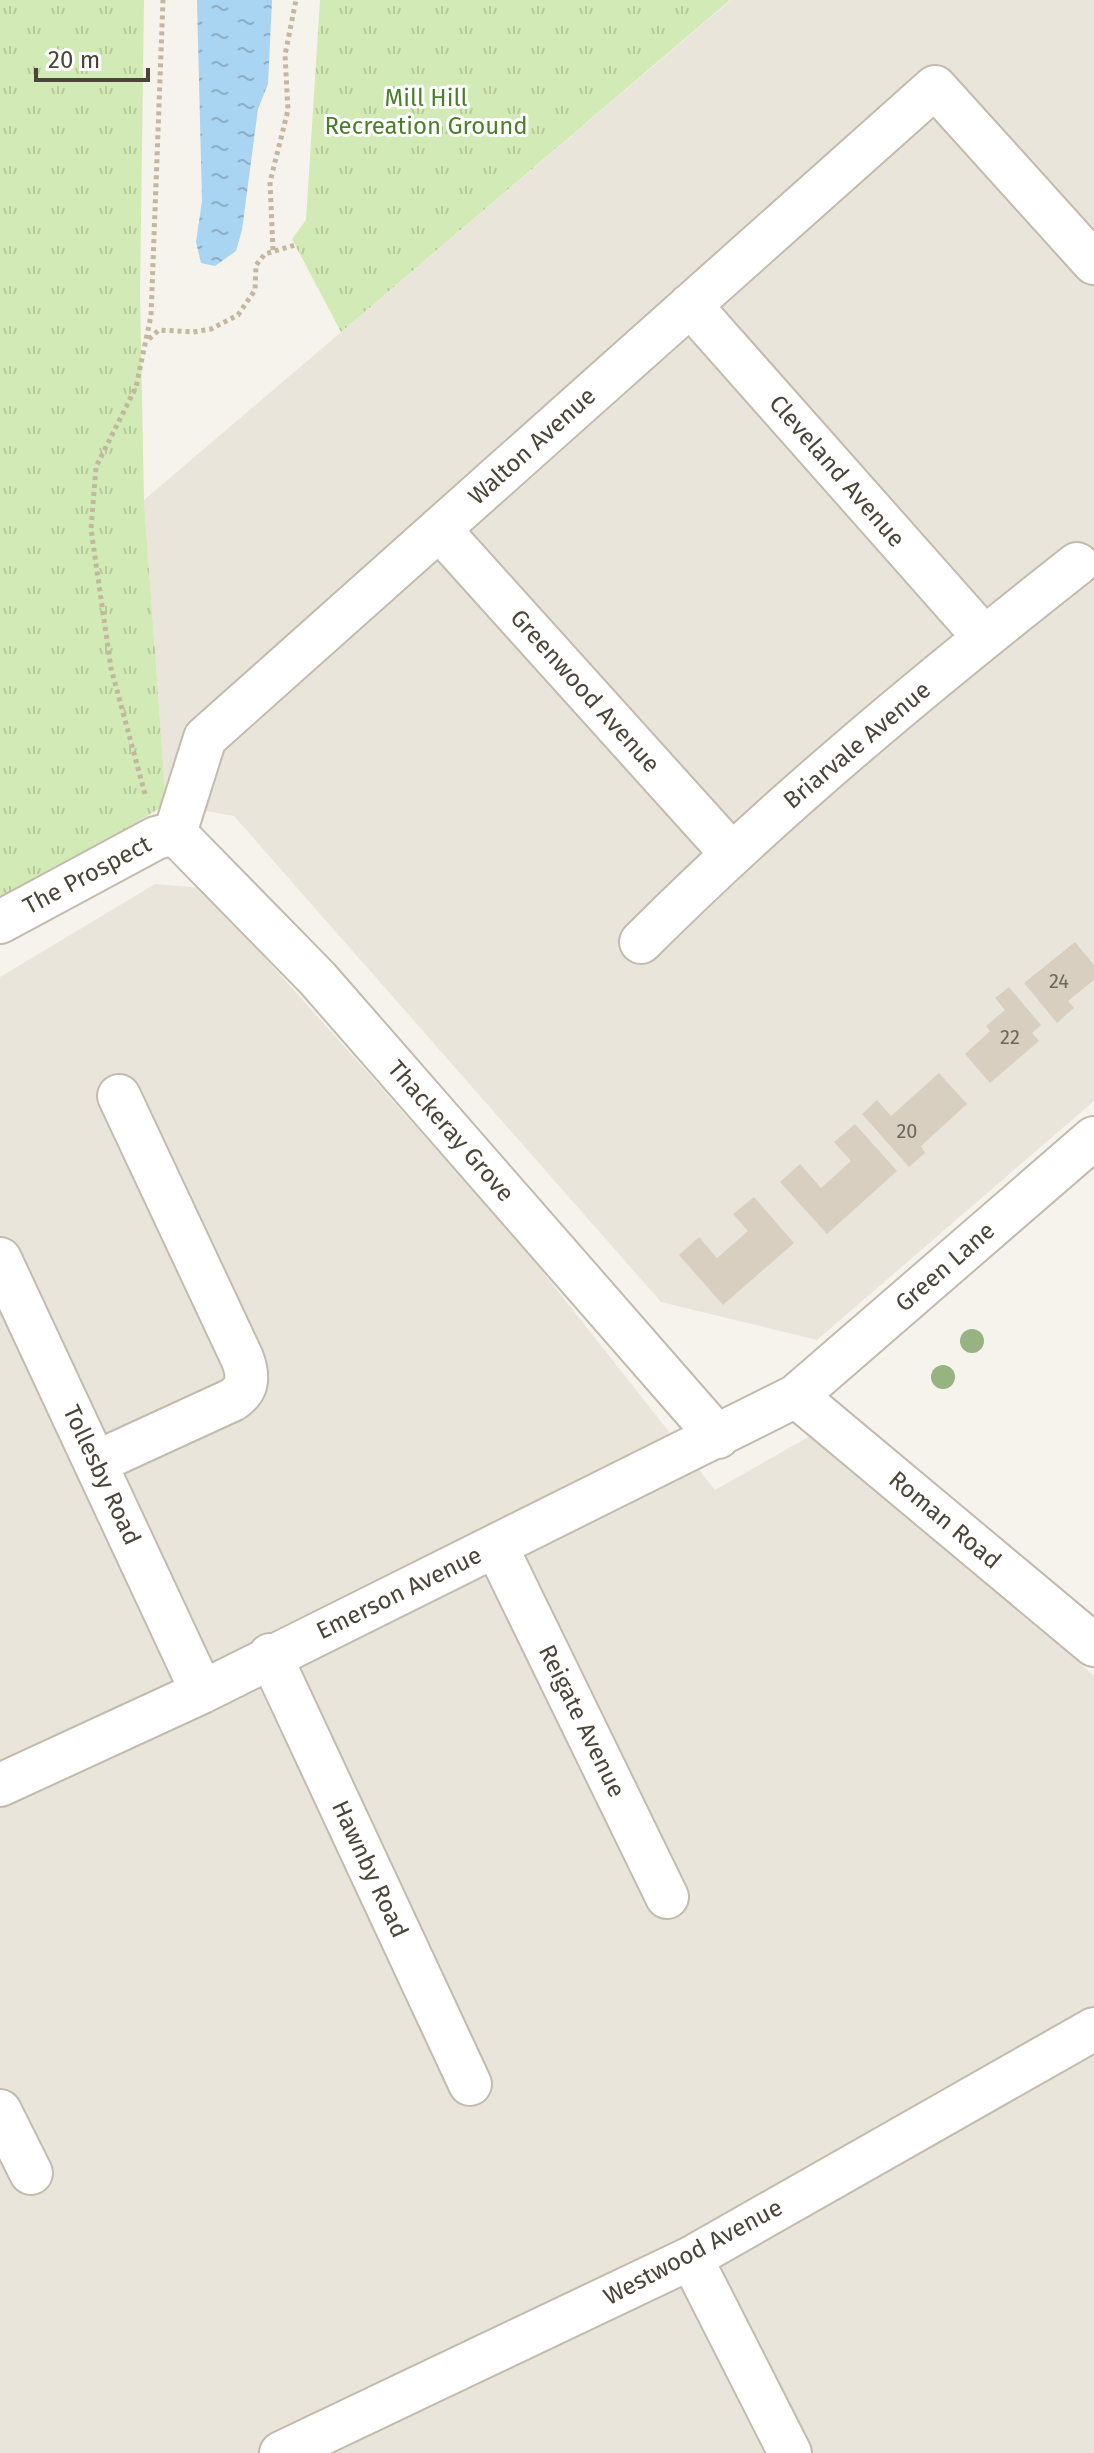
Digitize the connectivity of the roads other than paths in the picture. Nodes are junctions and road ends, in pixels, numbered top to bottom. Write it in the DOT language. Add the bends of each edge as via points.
graph roads {
  1 [pos="1094,263"];
  2 [pos="690,305"];
  3 [pos="439,529"];
  4 [pos="1077,564"];
  5 [pos="984,637"];
  6 [pos="166,836"];
  7 [pos="731,853"];
  8 [pos="0,922"];
  9 [pos="641,942"];
  10 [pos="119,1096"];
  11 [pos="1094,1138"];
  12 [pos="4,1278"];
  13 [pos="796,1396"];
  14 [pos="718,1437"];
  15 [pos="97,1462"];
  16 [pos="496,1546"];
  17 [pos="1094,1645"];
  18 [pos="270,1655"];
  19 [pos="202,1692"];
  20 [pos="0,1785"];
  21 [pos="667,1897"];
  22 [pos="1094,2029"];
  23 [pos="470,2084"];
  24 [pos="0,2111"];
  25 [pos="31,2173"];
  26 [pos="691,2258"];
  27 [pos="281,2453"];
  28 [pos="790,2453"];
  1 -- 2 [label="street, Walton Avenue" via="935,87"];
  2 -- 3 [label="street, Walton Avenue"];
  2 -- 5 [label="street, Cleveland Avenue"];
  3 -- 6 [label="street, Walton Avenue" via="205,738"];
  3 -- 7 [label="street, Greenwood Avenue"];
  4 -- 5 [label="street, Briarvale Avenue"];
  5 -- 7 [label="street, Briarvale Avenue"];
  6 -- 8 [label="street, The Prospect"];
  6 -- 14 [label="street, Thackeray Grove" via="317,978"];
  7 -- 9 [label="street, Briarvale Avenue"];
  10 -- 15 [label="street" via="242,1358 247,1382 232,1400"];
  11 -- 13 [label="street, Green Lane"];
  12 -- 15 [label="street, Tollesby Road"];
  13 -- 14 [label="street, Emerson Avenue"];
  13 -- 17 [label="street, Roman Road"];
  14 -- 16 [label="street, Emerson Avenue"];
  15 -- 19 [label="street, Tollesby Road"];
  16 -- 18 [label="street, Emerson Avenue"];
  16 -- 21 [label="street, Reigate Avenue"];
  18 -- 19 [label="street, Emerson Avenue"];
  18 -- 23 [label="street, Hawnby Road"];
  19 -- 20 [label="street, Emerson Avenue"];
  22 -- 26 [label="street, Westwood Avenue"];
  24 -- 25 [label="street"];
  26 -- 27 [label="street, Westwood Avenue"];
  26 -- 28 [label="street"];
}
